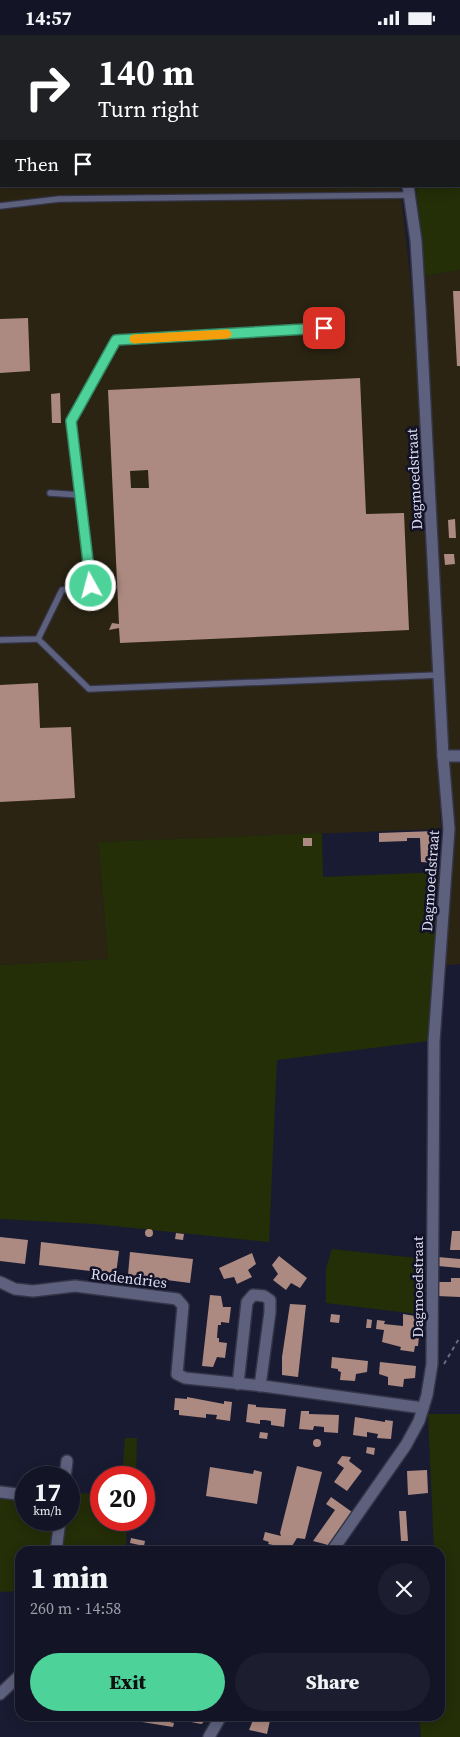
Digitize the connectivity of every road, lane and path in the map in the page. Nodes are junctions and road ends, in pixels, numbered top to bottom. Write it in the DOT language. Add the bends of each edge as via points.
graph roads {
  1 [pos="409,191"];
  2 [pos="0,206"];
  3 [pos="324,328"];
  4 [pos="50,493"];
  5 [pos="80,495"];
  6 [pos="38,639"];
  7 [pos="0,641"];
  8 [pos="439,675"];
  9 [pos="460,755"];
  10 [pos="443,756"];
  11 [pos="0,1282"];
  12 [pos="238,1384"];
  13 [pos="260,1386"];
  14 [pos="423,1408"];
  15 [pos="67,1461"];
  16 [pos="66,1466"];
  17 [pos="0,1492"];
  18 [pos="15,1494"];
  19 [pos="59,1531"];
  20 [pos="57,1546"];
  21 [pos="335,1546"];
  22 [pos="15,1680"];
  23 [pos="0,1694"];
  24 [pos="218,1721"];
  25 [pos="209,1737"];
  1 -- 2 [label="lane" via="59,199"];
  1 -- 8 [label="street, Dagmoedstraat" via="420,307"];
  3 -- 5 [label="lane" via="116,340 71,421"];
  4 -- 5 [label="lane"];
  5 -- 6 [label="lane" via="91,586 62,590"];
  6 -- 7 [label="lane"];
  6 -- 8 [label="lane" via="89,689"];
  8 -- 10 [label="street, Dagmoedstraat"];
  9 -- 10 [label="street"];
  10 -- 14 [label="street, Dagmoedstraat" via="449,829 448,866 434,1041 432,1364"];
  11 -- 12 [label="street, Rodendries" via="15,1289 33,1291 74,1286 177,1299 183,1306 177,1374 185,1378"];
  12 -- 13 [label="street, Rodendries"];
  12 -- 13 [label="street" via="247,1302 253,1295 264,1296 270,1301 270,1312"];
  13 -- 14 [label="street, Rodendries"];
  14 -- 21 [label="street, Dagmoedstraat" via="406,1445"];
  15 -- 16 [label="street"];
  17 -- 18 [label="street"];
  19 -- 20 [label="street"];
  22 -- 23 [label="street"];
  24 -- 25 [label="street"];
}
